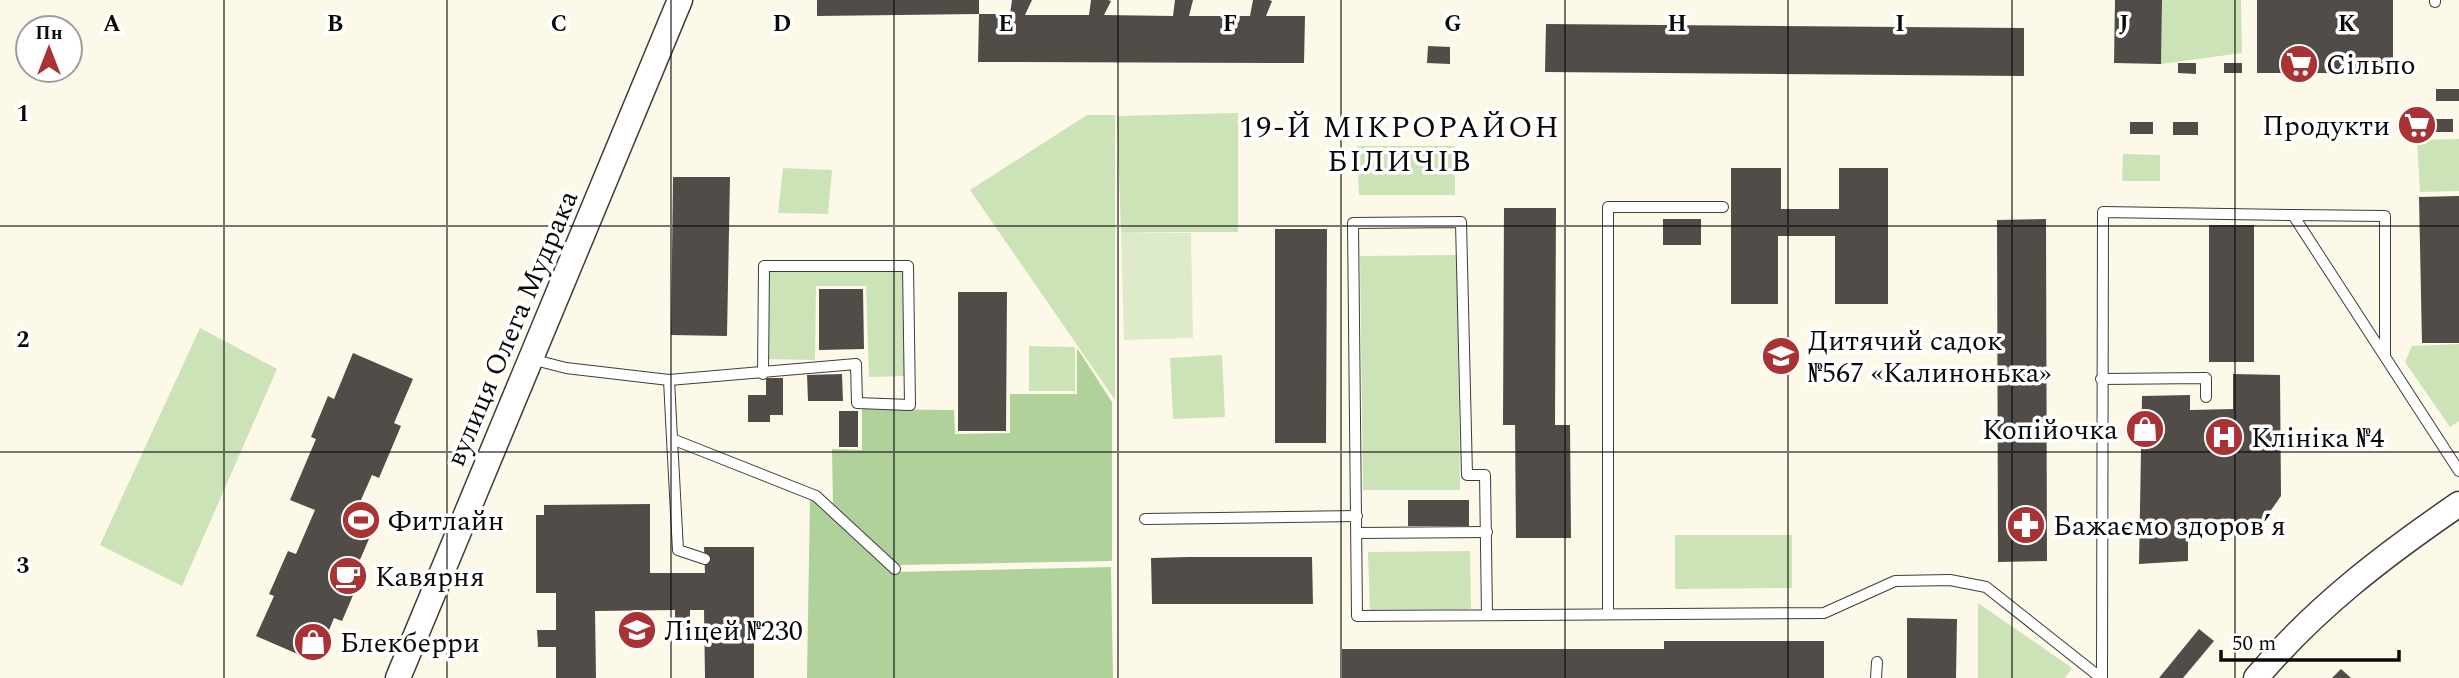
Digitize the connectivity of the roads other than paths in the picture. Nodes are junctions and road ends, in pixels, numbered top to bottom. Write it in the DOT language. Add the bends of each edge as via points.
graph roads {
  1 [pos="680,0"];
  2 [pos="1723,207"];
  3 [pos="2293,215"];
  4 [pos="2385,356"];
  5 [pos="531,359"];
  6 [pos="763,374"];
  7 [pos="2101,379"];
  8 [pos="669,380"];
  9 [pos="2206,397"];
  10 [pos="673,439"];
  11 [pos="2459,471"];
  12 [pos="2459,504"];
  13 [pos="1357,516"];
  14 [pos="1145,519"];
  15 [pos="1487,532"];
  16 [pos="1357,533"];
  17 [pos="705,559"];
  18 [pos="895,569"];
  19 [pos="1487,614"];
  20 [pos="1608,614"];
  21 [pos="1877,662"];
  22 [pos="398,678"];
  23 [pos="1876,678"];
  24 [pos="2102,678"];
  25 [pos="2256,678"];
  1 -- 5 [label="street, вулиця Олега Мудрака"];
  2 -- 20 [label="lane" via="1608,207"];
  3 -- 4 [label="lane"];
  3 -- 4 [label="lane" via="2385,216"];
  3 -- 7 [label="lane" via="2103,212"];
  4 -- 11 [label="lane"];
  5 -- 8 [label="lane" via="566,368"];
  5 -- 22 [label="street, вулиця Олега Мудрака"];
  6 -- 6 [label="lane" via="856,364 857,404 910,405 908,266 764,266"];
  6 -- 8 [label="lane"];
  7 -- 9 [label="lane" via="2206,378"];
  7 -- 24 [label="lane"];
  8 -- 10 [label="lane"];
  10 -- 17 [label="lane" via="678,550"];
  10 -- 18 [label="lane" via="816,496"];
  12 -- 25 [label="street" via="2390,551 2316,613"];
  13 -- 14 [label="lane"];
  13 -- 15 [label="lane" via="1353,223 1461,222 1467,475 1485,475"];
  13 -- 16 [label="lane"];
  15 -- 16 [label="lane"];
  15 -- 19 [label="lane"];
  16 -- 19 [label="lane" via="1357,615"];
  19 -- 20 [label="lane"];
  20 -- 24 [label="lane" via="1824,613 1895,581 1950,580 1986,587"];
  21 -- 23 [label="lane"];
}
